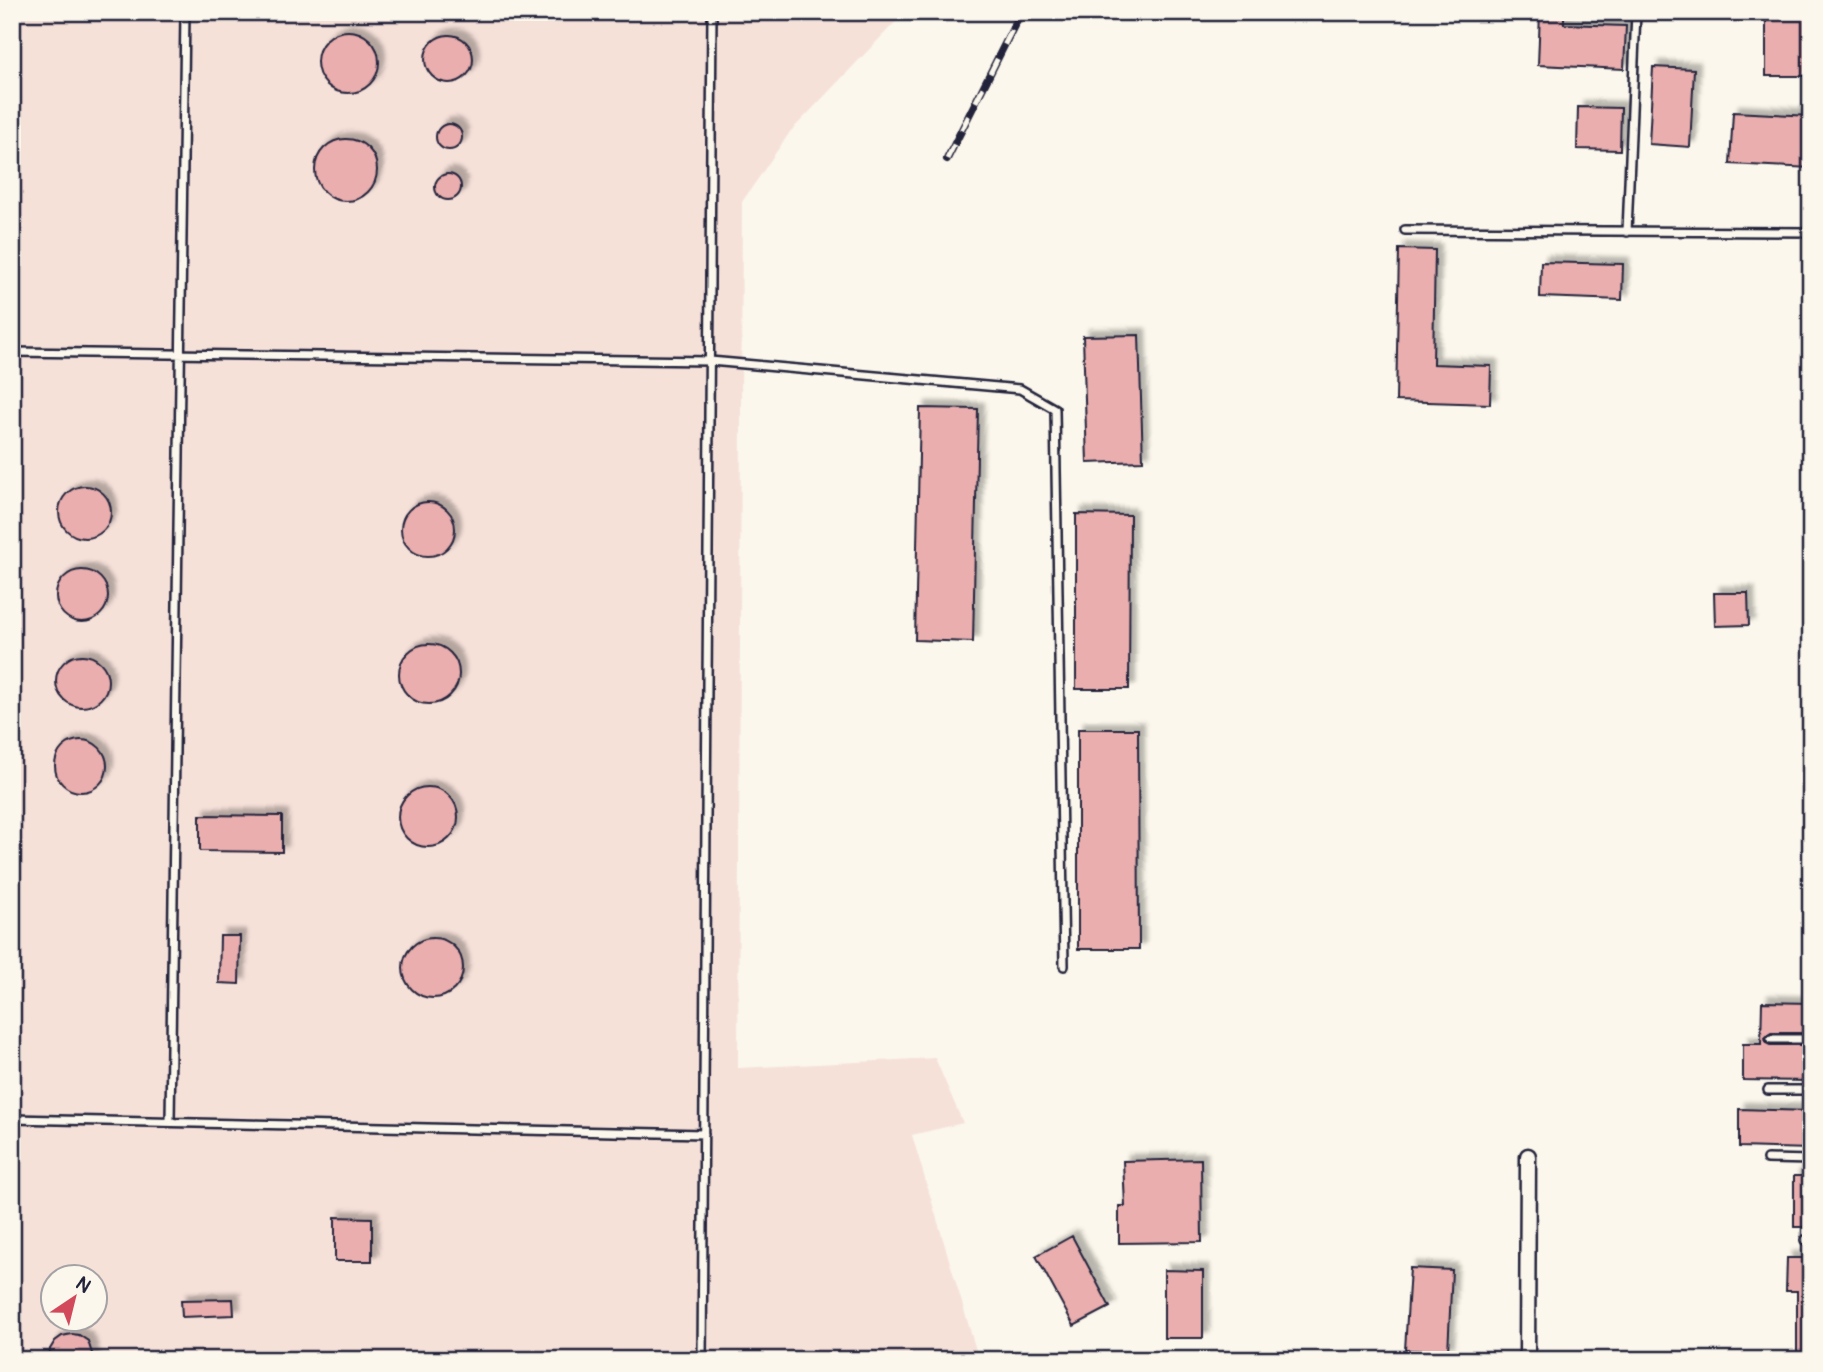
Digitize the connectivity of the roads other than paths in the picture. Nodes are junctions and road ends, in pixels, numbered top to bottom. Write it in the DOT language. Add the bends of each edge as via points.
graph roads {
  1 [pos="186,12"];
  2 [pos="712,12"];
  3 [pos="1636,12"];
  4 [pos="1405,230"];
  5 [pos="1627,232"];
  6 [pos="1811,232"];
  7 [pos="12,352"];
  8 [pos="181,355"];
  9 [pos="710,361"];
  10 [pos="1064,966"];
  11 [pos="1771,1039"];
  12 [pos="1811,1039"];
  13 [pos="1768,1090"];
  14 [pos="1811,1090"];
  15 [pos="12,1119"];
  16 [pos="170,1121"];
  17 [pos="704,1134"];
  18 [pos="1528,1156"];
  19 [pos="1767,1159"];
  20 [pos="1811,1160"];
  21 [pos="702,1360"];
  22 [pos="1527,1360"];
  1 -- 8 [label="lane"];
  2 -- 9 [label="lane"];
  3 -- 5 [label="lane"];
  4 -- 5 [label="lane"];
  5 -- 6 [label="lane"];
  7 -- 8 [label="lane"];
  8 -- 9 [label="lane"];
  8 -- 16 [label="lane"];
  9 -- 10 [label="lane" via="1020,389 1055,409"];
  9 -- 17 [label="lane"];
  11 -- 12 [label="lane"];
  13 -- 14 [label="lane"];
  15 -- 16 [label="lane"];
  16 -- 17 [label="lane"];
  17 -- 21 [label="lane"];
  18 -- 22 [label="street"];
  19 -- 20 [label="lane"];
}
